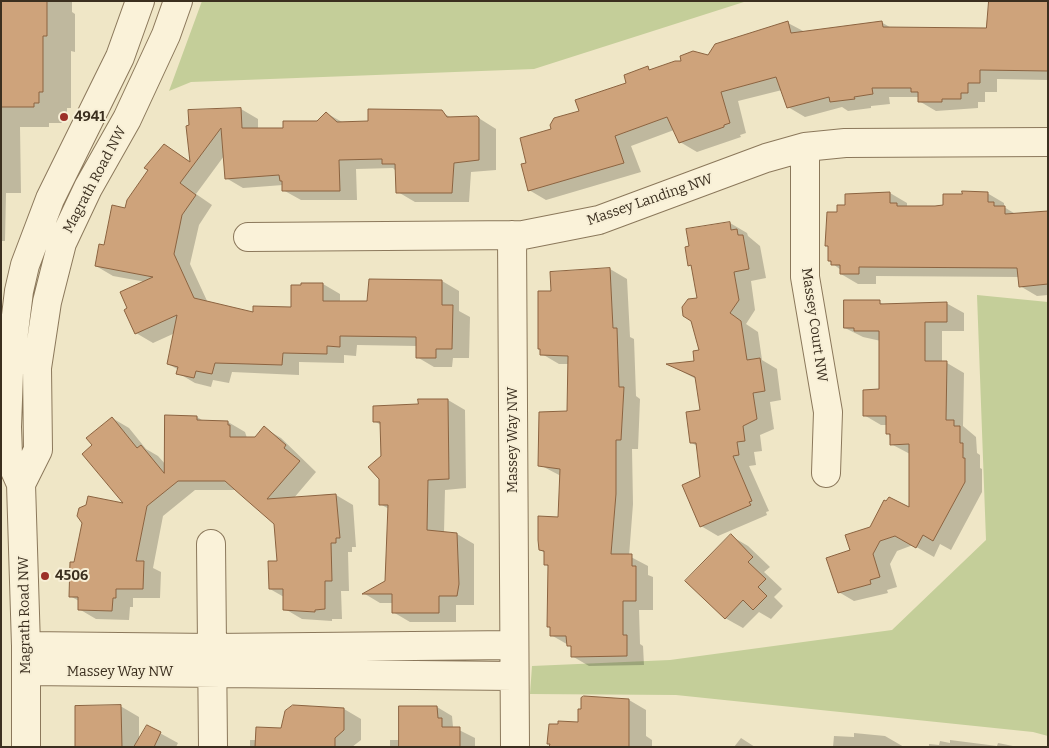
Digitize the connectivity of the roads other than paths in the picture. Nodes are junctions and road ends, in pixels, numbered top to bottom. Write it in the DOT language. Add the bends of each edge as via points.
graph roads {
  1 [pos="140,1"];
  2 [pos="178,1"];
  3 [pos="1048,142"];
  4 [pos="805,146"];
  5 [pos="512,235"];
  6 [pos="248,237"];
  7 [pos="826,473"];
  8 [pos="21,484"];
  9 [pos="211,544"];
  10 [pos="513,645"];
  11 [pos="27,659"];
  12 [pos="213,660"];
  13 [pos="513,676"];
  14 [pos="26,747"];
  15 [pos="213,747"];
  16 [pos="515,747"];
  1 -- 8 [label="street, Magrath Road NW" via="120,57 50,199 24,265 12,336 7,427 8,455"];
  2 -- 8 [label="street, Magrath Road NW" via="127,120 88,188 62,243 46,302 37,368 38,450"];
  3 -- 4 [label="street, Massey Landing NW" via="845,142"];
  4 -- 5 [label="street, Massey Landing NW" via="599,220"];
  4 -- 7 [label="street, Massey Court NW" via="805,277 828,412"];
  5 -- 6 [label="street, Massey Landing NW"];
  5 -- 10 [label="street, Massey Way NW"];
  8 -- 11 [label="street, Magrath Road NW"];
  9 -- 12 [label="street"];
  10 -- 12 [label="street, Massey Way NW"];
  10 -- 13 [label="street, Massey Way NW"];
  11 -- 12 [label="street, Massey Way NW"];
  11 -- 14 [label="street, Magrath Road NW"];
  12 -- 13 [label="street, Massey Way NW"];
  12 -- 15 [label="street"];
  13 -- 16 [label="street, Massey Way NW"];
}
